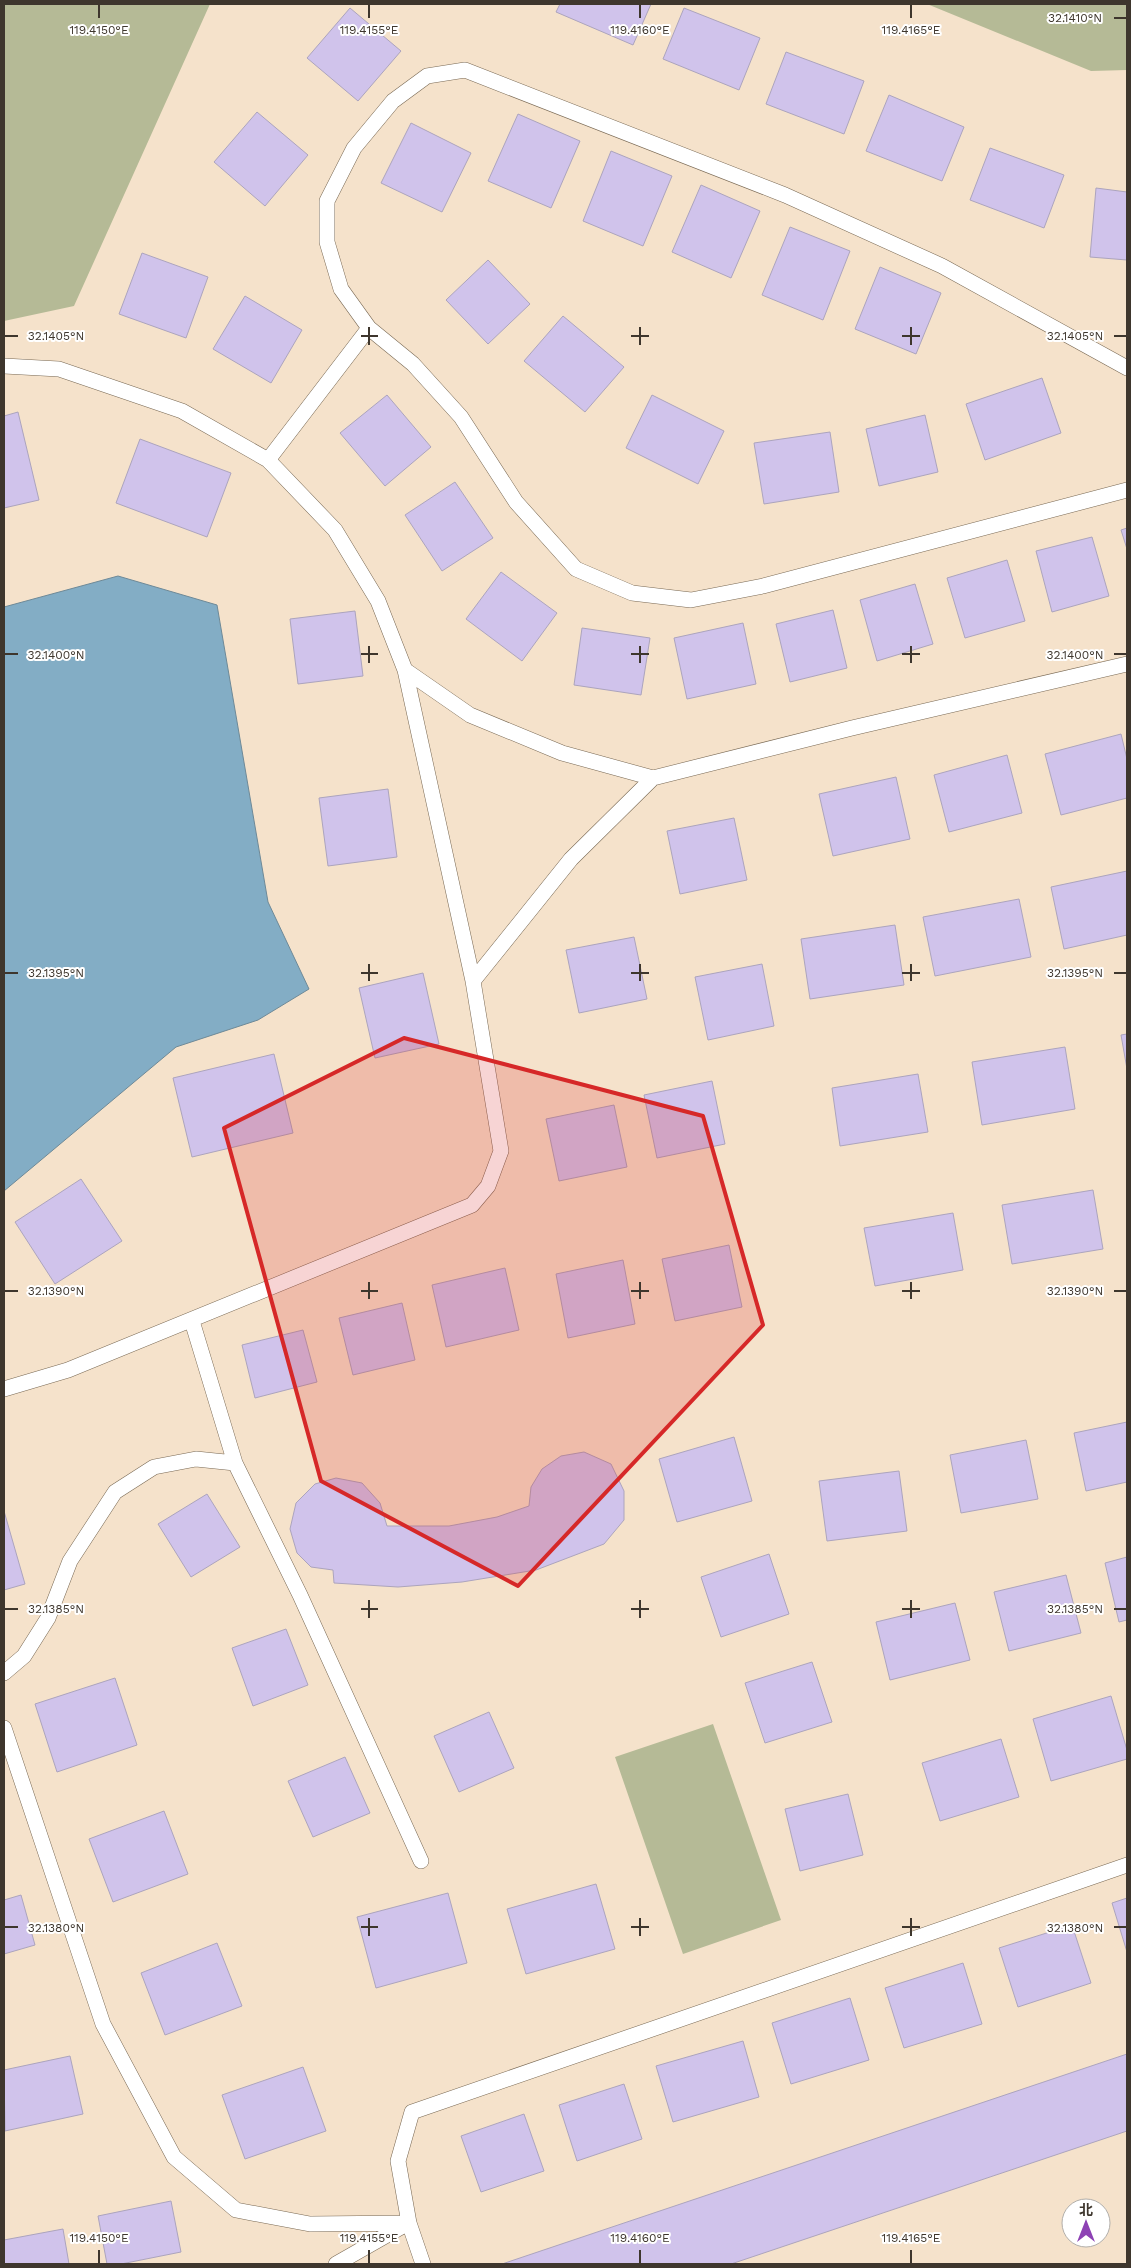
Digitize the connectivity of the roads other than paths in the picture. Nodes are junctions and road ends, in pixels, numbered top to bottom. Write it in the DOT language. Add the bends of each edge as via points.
graph roads {
  1 [pos="369,328"];
  2 [pos="4,366"];
  3 [pos="1127,368"];
  4 [pos="268,460"];
  5 [pos="1127,490"];
  6 [pos="1127,664"];
  7 [pos="404,670"];
  8 [pos="653,778"];
  9 [pos="473,981"];
  10 [pos="192,1321"];
  11 [pos="4,1389"];
  12 [pos="234,1463"];
  13 [pos="4,1673"];
  14 [pos="4,1728"];
  15 [pos="421,1861"];
  16 [pos="1127,1865"];
  17 [pos="409,2222"];
  18 [pos="336,2264"];
  19 [pos="423,2264"];
  1 -- 3 [label="lane" via="341,289 327,242 327,201 354,148 393,101 427,76 465,70 785,195 942,266"];
  1 -- 4 [label="lane"];
  1 -- 5 [label="lane" via="413,364 461,417 516,502 576,569 632,592 691,600 763,586"];
  2 -- 4 [label="lane" via="58,369 182,410"];
  4 -- 7 [label="lane" via="335,530 378,602"];
  6 -- 8 [label="lane"];
  7 -- 8 [label="lane" via="470,715 562,753"];
  7 -- 9 [label="lane"];
  8 -- 9 [label="lane" via="571,859"];
  9 -- 10 [label="lane" via="502,1151 488,1186 472,1206"];
  10 -- 11 [label="lane" via="68,1370"];
  10 -- 12 [label="lane"];
  12 -- 13 [label="lane" via="196,1459 154,1467 115,1492 70,1561 48,1618 24,1656"];
  12 -- 15 [label="lane" via="300,1595"];
  14 -- 17 [label="lane" via="103,2024 174,2157 236,2210 310,2224"];
  16 -- 17 [label="lane" via="412,2112 398,2161"];
  17 -- 18 [label="lane"];
  17 -- 19 [label="lane"];
}
